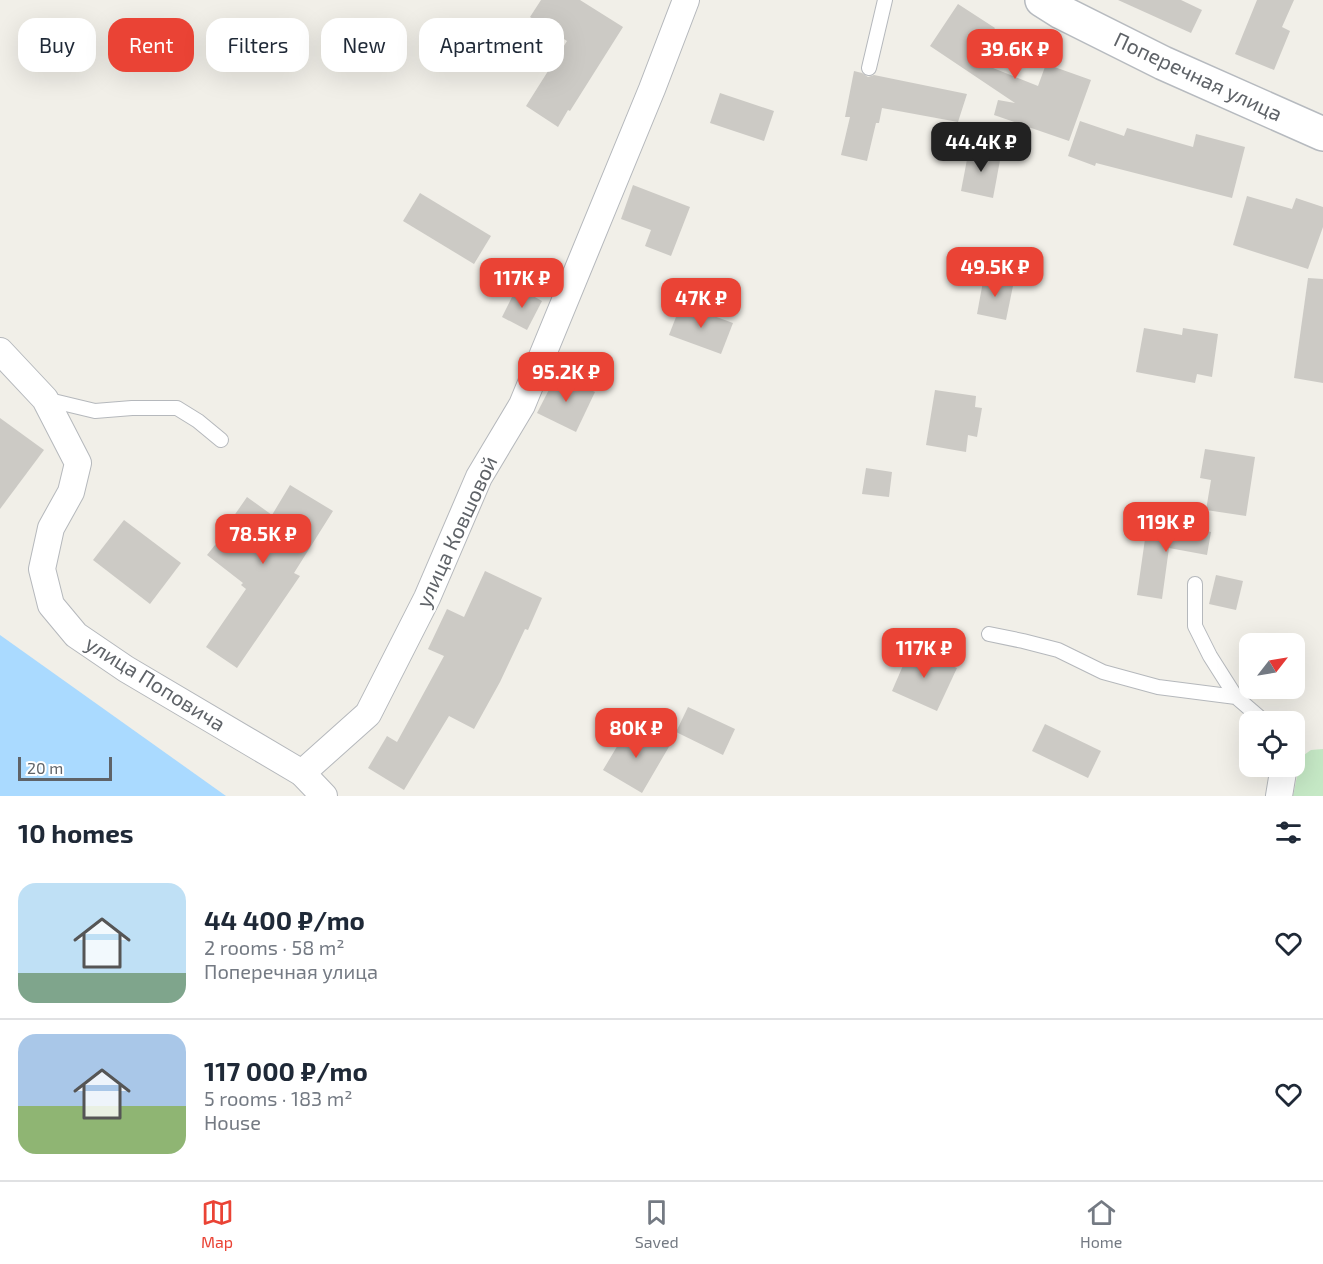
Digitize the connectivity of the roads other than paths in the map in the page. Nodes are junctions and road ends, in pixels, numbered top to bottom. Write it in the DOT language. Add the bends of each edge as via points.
graph roads {
  1 [pos="686,0"];
  2 [pos="885,0"];
  3 [pos="1042,0"];
  4 [pos="869,68"];
  5 [pos="1323,134"];
  6 [pos="0,351"];
  7 [pos="45,399"];
  8 [pos="222,440"];
  9 [pos="1195,584"];
  10 [pos="989,634"];
  11 [pos="1236,697"];
  12 [pos="1252,711"];
  13 [pos="302,773"];
  14 [pos="1282,777"];
  15 [pos="324,796"];
  16 [pos="1279,796"];
  1 -- 13 [label="street, улица Ковшовой" via="522,405 479,477 427,598 368,714"];
  2 -- 4 [label="lane"];
  3 -- 5 [label="main road, Поперечная улица" via="1163,63"];
  6 -- 7 [label="street, улица Поповича"];
  7 -- 8 [label="lane" via="95,411 177,408"];
  7 -- 13 [label="street, улица Поповича" via="78,463 71,492 51,528 42,569 51,605 76,634 126,669"];
  9 -- 11 [label="lane" via="1195,626"];
  10 -- 11 [label="lane" via="1058,650 1103,672 1158,687"];
  11 -- 12 [label="lane"];
  13 -- 15 [label="street, улица Поповича"];
  14 -- 16 [label="street"];
}
